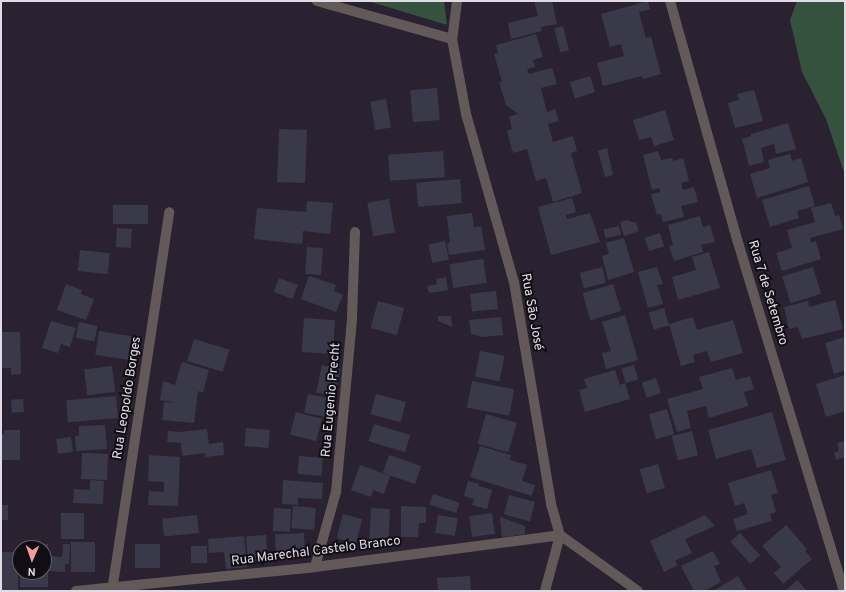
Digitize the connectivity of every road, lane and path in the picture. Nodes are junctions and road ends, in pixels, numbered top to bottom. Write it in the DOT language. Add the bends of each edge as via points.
graph roads {
  1 [pos="317,1"];
  2 [pos="457,1"];
  3 [pos="670,1"];
  4 [pos="452,39"];
  5 [pos="169,212"];
  6 [pos="355,232"];
  7 [pos="560,535"];
  8 [pos="315,567"];
  9 [pos="112,589"];
  10 [pos="76,591"];
  11 [pos="545,591"];
  12 [pos="638,591"];
  13 [pos="844,591"];
  1 -- 4 [label="street"];
  2 -- 4 [label="street, Rua São José"];
  3 -- 13 [label="street, Rua 7 de Setembro" via="736,236"];
  4 -- 7 [label="street, Rua São José" via="466,114 514,282 550,504"];
  5 -- 9 [label="street, Rua Leopoldo Borges"];
  6 -- 8 [label="street, Rua Eugenio Precht" via="352,318 336,492"];
  7 -- 8 [label="street, Rua Marechal Castelo Branco"];
  7 -- 11 [label="street"];
  7 -- 12 [label="street"];
  8 -- 9 [label="street, Rua Marechal Castelo Branco"];
  9 -- 10 [label="street, Rua Marechal Castelo Branco"];
}
